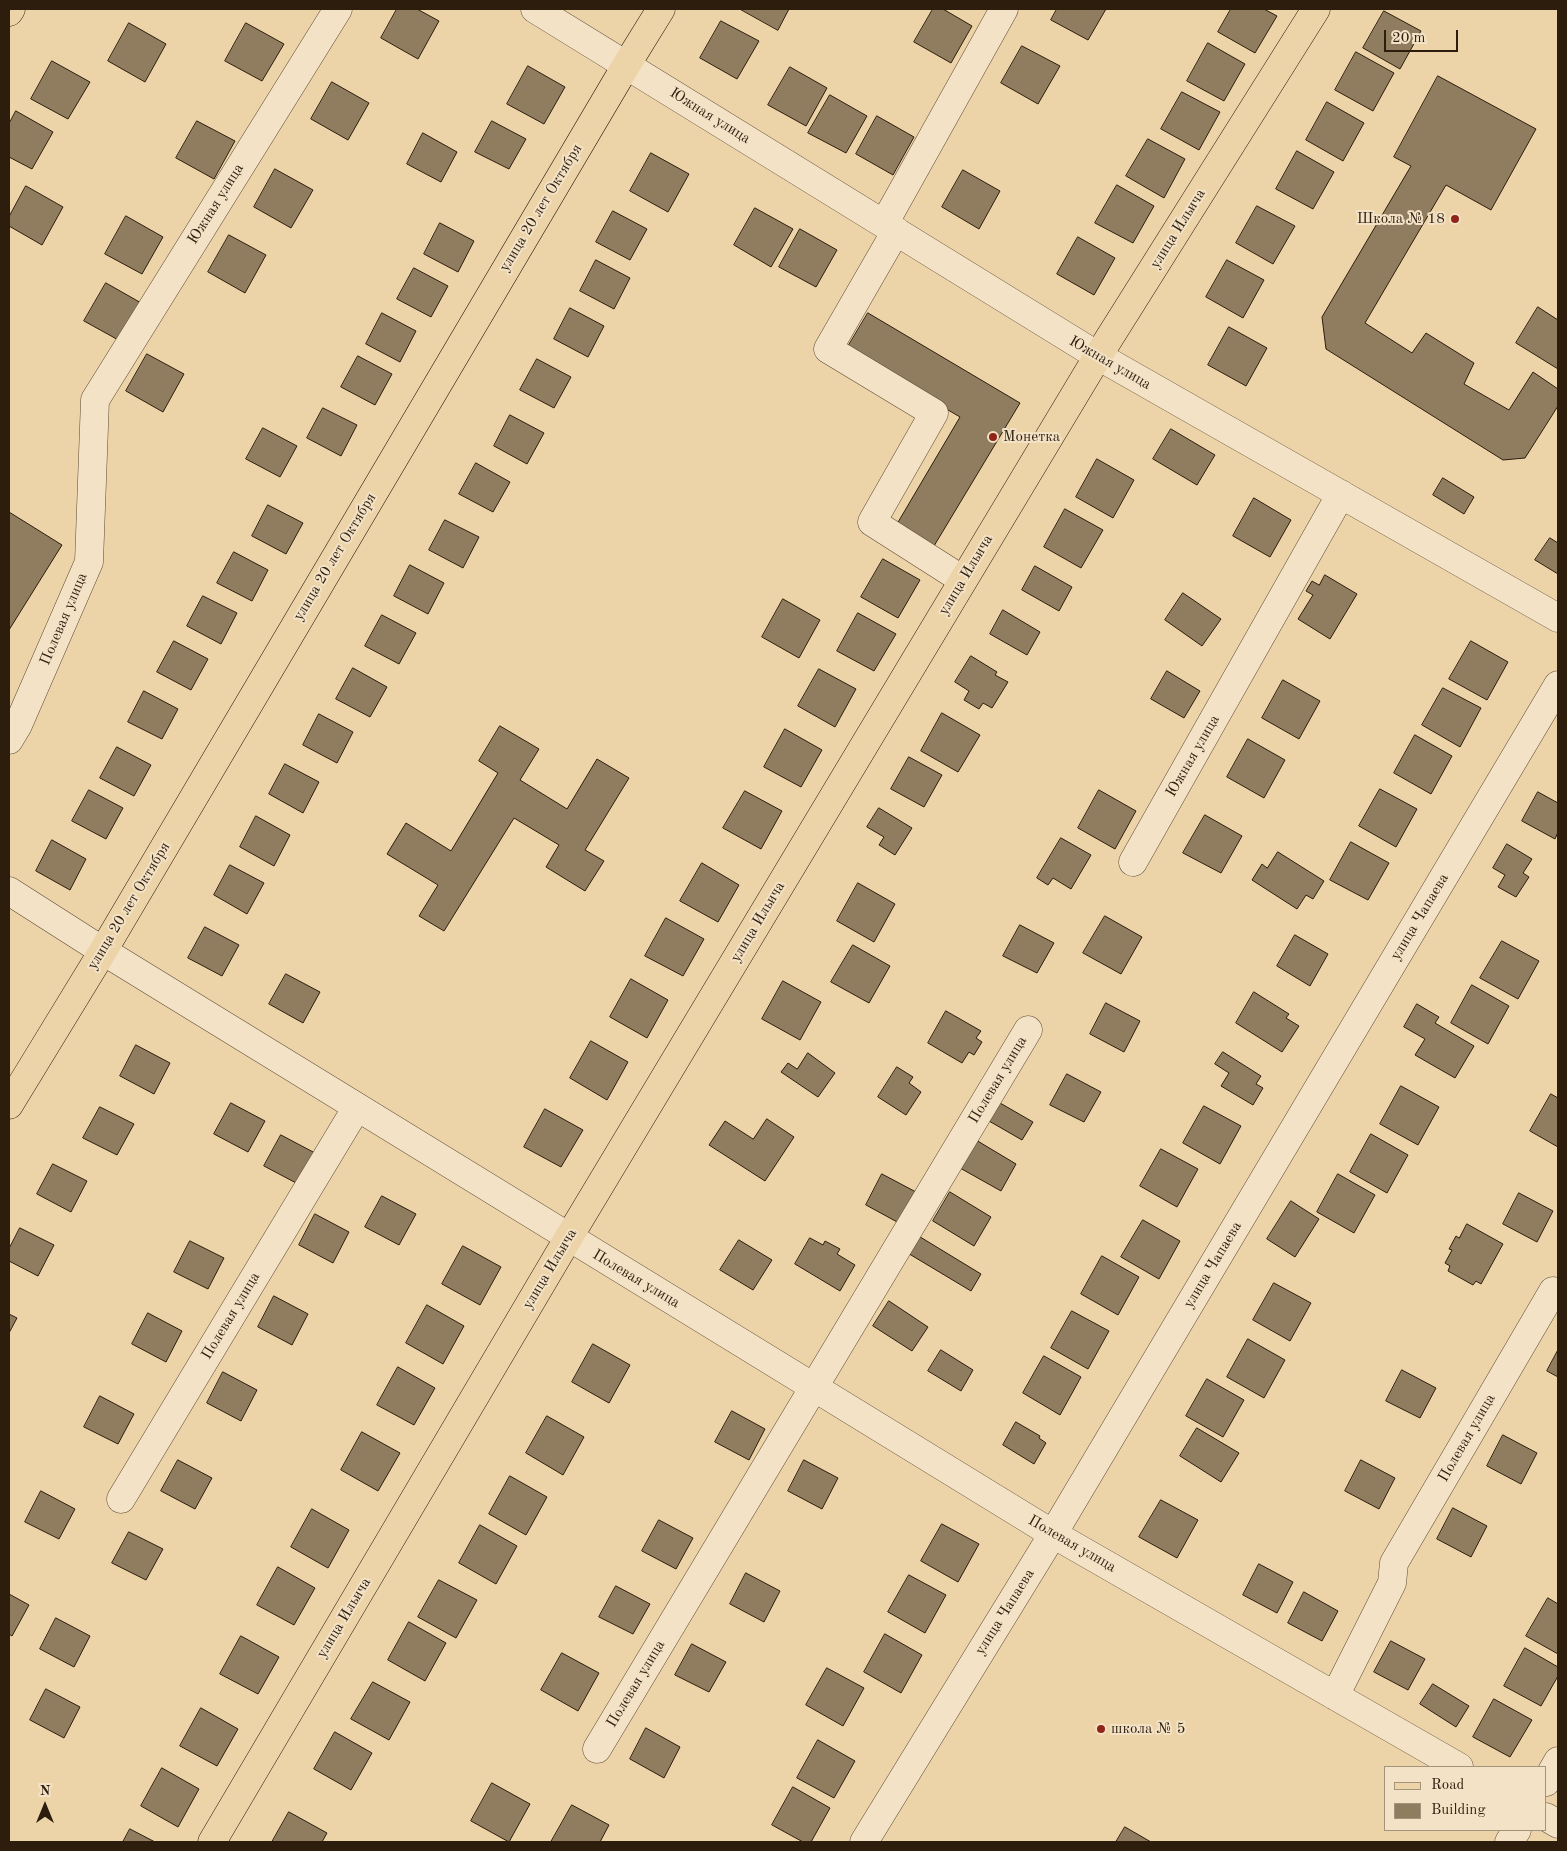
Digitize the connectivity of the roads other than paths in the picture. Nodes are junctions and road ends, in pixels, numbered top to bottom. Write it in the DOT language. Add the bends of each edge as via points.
graph roads {
  1 [pos="11,9"];
  2 [pos="338,9"];
  3 [pos="535,9"];
  4 [pos="661,9"];
  5 [pos="1004,9"];
  6 [pos="1316,9"];
  7 [pos="9,12"];
  8 [pos="626,64"];
  9 [pos="890,227"];
  10 [pos="1098,356"];
  11 [pos="94,400"];
  12 [pos="1341,494"];
  13 [pos="963,580"];
  14 [pos="1558,618"];
  15 [pos="1558,685"];
  16 [pos="9,740"];
  17 [pos="1133,862"];
  18 [pos="9,891"];
  19 [pos="103,951"];
  20 [pos="1028,1030"];
  21 [pos="9,1105"];
  22 [pos="357,1107"];
  23 [pos="568,1237"];
  24 [pos="1553,1291"];
  25 [pos="813,1387"];
  26 [pos="121,1499"];
  27 [pos="1053,1534"];
  28 [pos="1335,1696"];
  29 [pos="597,1749"];
  30 [pos="1558,1761"];
  31 [pos="1457,1766"];
  32 [pos="1547,1780"];
  33 [pos="1547,1818"];
  34 [pos="1558,1824"];
  35 [pos="1516,1831"];
  36 [pos="212,1842"];
  37 [pos="864,1842"];
  38 [pos="1509,1842"];
  1 -- 7 [label="main road"];
  2 -- 11 [label="street, Южная улица"];
  3 -- 8 [label="street, Южная улица"];
  4 -- 8 [label="main road, улица 20 лет Октября"];
  5 -- 9 [label="street"];
  6 -- 10 [label="main road, улица Ильича"];
  8 -- 9 [label="street, Южная улица"];
  8 -- 19 [label="main road, улица 20 лет Октября"];
  9 -- 10 [label="street, Южная улица"];
  9 -- 13 [label="street" via="828,349 934,413 872,522"];
  10 -- 12 [label="street, Южная улица"];
  10 -- 13 [label="main road, улица Ильича"];
  11 -- 16 [label="street, Полевая улица" via="89,562"];
  12 -- 14 [label="street, Южная улица"];
  12 -- 17 [label="street, Южная улица"];
  13 -- 23 [label="main road, улица Ильича"];
  15 -- 27 [label="street, улица Чапаева"];
  18 -- 19 [label="street, Полевая улица"];
  19 -- 21 [label="main road, улица 20 лет Октября"];
  19 -- 22 [label="street, Полевая улица"];
  20 -- 25 [label="street, Полевая улица"];
  22 -- 23 [label="street, Полевая улица"];
  22 -- 26 [label="street, Полевая улица"];
  23 -- 25 [label="street, Полевая улица"];
  23 -- 36 [label="main road, улица Ильича"];
  24 -- 28 [label="street, Полевая улица" via="1394,1562 1392,1583"];
  25 -- 27 [label="street, Полевая улица"];
  25 -- 29 [label="street, Полевая улица"];
  27 -- 28 [label="street, Полевая улица"];
  27 -- 37 [label="street, улица Чапаева"];
  28 -- 31 [label="street, Полевая улица"];
  30 -- 32 [label="street"];
  33 -- 34 [label="street"];
  35 -- 38 [label="street"];
}
